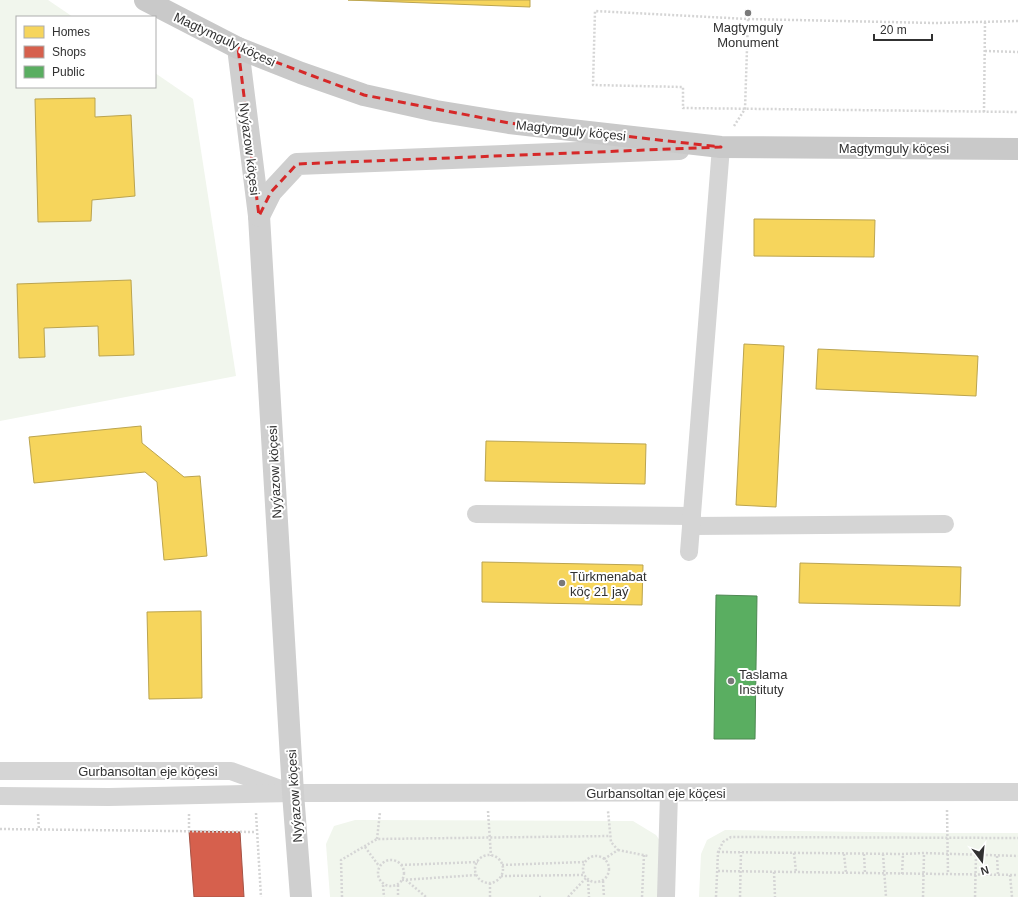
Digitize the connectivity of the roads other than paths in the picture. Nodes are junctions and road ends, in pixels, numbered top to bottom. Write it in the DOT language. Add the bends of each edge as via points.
graph roads {
  1 [pos="145,0"];
  2 [pos="238,48"];
  3 [pos="721,147"];
  4 [pos="1018,149"];
  5 [pos="259,216"];
  6 [pos="476,514"];
  7 [pos="692,521"];
  8 [pos="945,524"];
  9 [pos="689,552"];
  10 [pos="0,771"];
  11 [pos="1018,792"];
  12 [pos="293,793"];
  13 [pos="669,793"];
  14 [pos="0,796"];
  15 [pos="301,897"];
  16 [pos="666,897"];
  1 -- 2 [label="main road, Magtymguly köçesi"];
  2 -- 3 [label="main road, Magtymguly köçesi" via="364,94 436,111 509,123"];
  2 -- 5 [label="street, Nyýazow köçesi"];
  3 -- 4 [label="main road, Magtymguly köçesi"];
  3 -- 5 [label="street" via="297,164 271,192"];
  3 -- 7 [label="street"];
  5 -- 12 [label="street, Nyýazow köçesi"];
  6 -- 7 [label="street"];
  7 -- 8 [label="street"];
  7 -- 9 [label="street"];
  10 -- 12 [label="street, Gurbansoltan eje köçesi" via="231,772"];
  11 -- 13 [label="street, Gurbansoltan eje köçesi"];
  12 -- 13 [label="street, Gurbansoltan eje köçesi"];
  12 -- 14 [label="street, Gurbansoltan eje köçesi" via="109,797"];
  12 -- 15 [label="street, Nyýazow köçesi"];
  13 -- 16 [label="street"];
}
